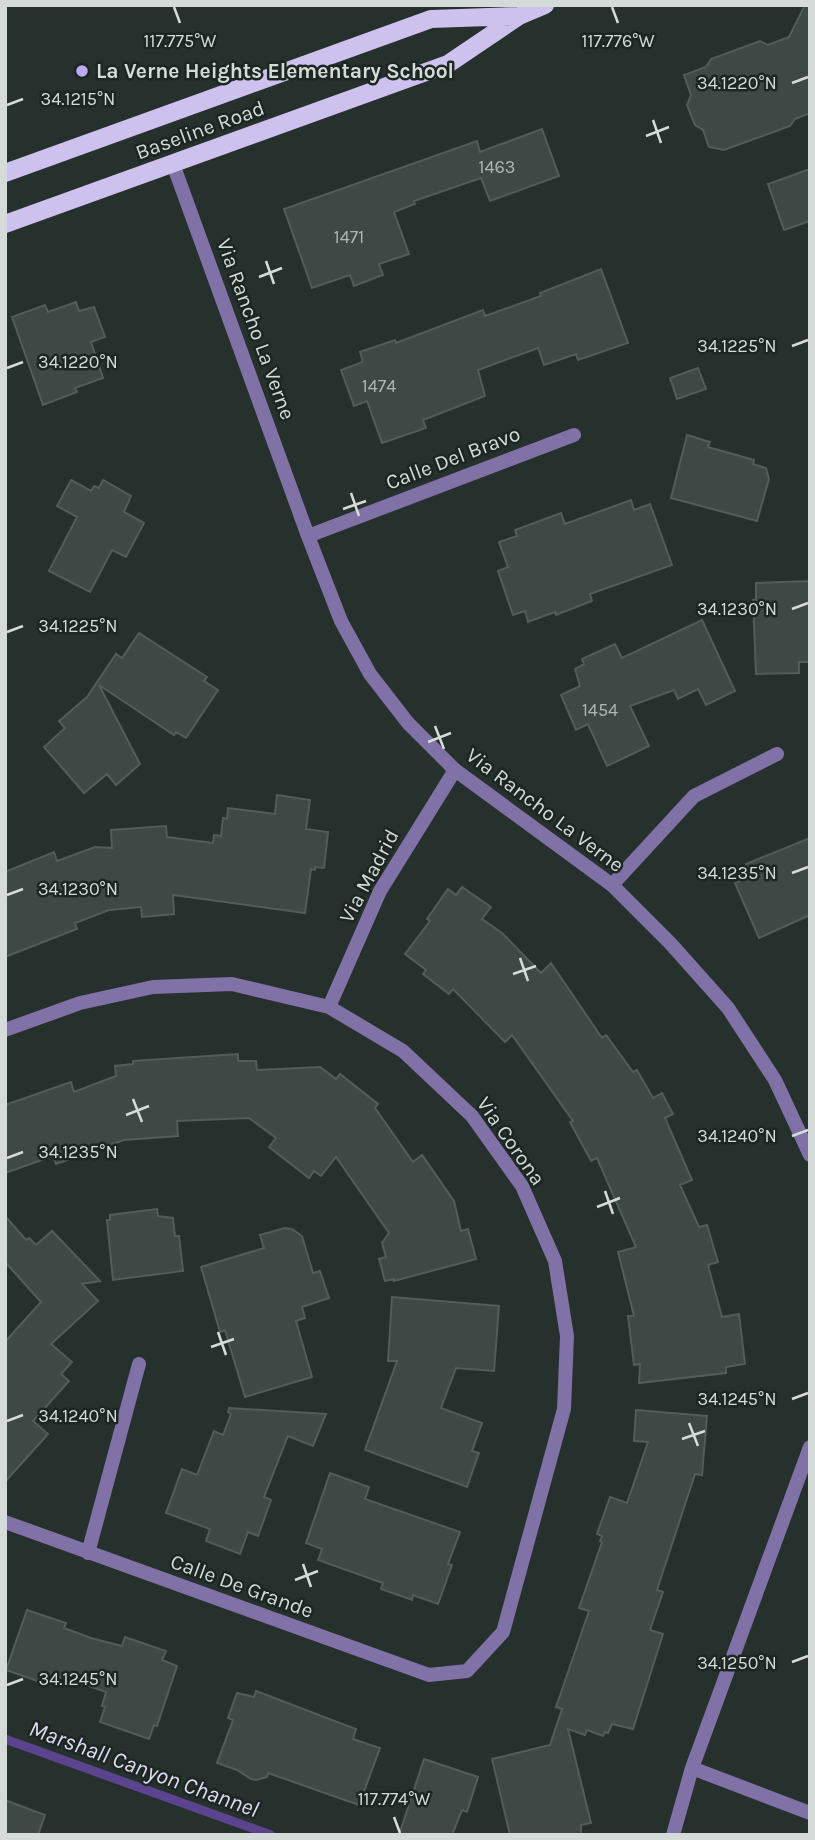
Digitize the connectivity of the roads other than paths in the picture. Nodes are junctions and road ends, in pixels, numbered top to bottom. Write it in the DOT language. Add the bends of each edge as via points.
graph roads {
  1 [pos="545,5"];
  2 [pos="519,16"];
  3 [pos="173,164"];
  4 [pos="5,173"];
  5 [pos="5,225"];
  6 [pos="573,435"];
  7 [pos="308,536"];
  8 [pos="777,754"];
  9 [pos="455,770"];
  10 [pos="612,885"];
  11 [pos="329,1007"];
  12 [pos="5,1030"];
  13 [pos="810,1155"];
  14 [pos="139,1364"];
  15 [pos="810,1447"];
  16 [pos="5,1522"];
  17 [pos="88,1553"];
  18 [pos="467,1671"];
  19 [pos="692,1768"];
  20 [pos="810,1813"];
  21 [pos="673,1835"];
  1 -- 2 [label="main road, Baseline Road"];
  2 -- 3 [label="main road, Baseline Road" via="448,64"];
  2 -- 4 [label="main road, Baseline Road" via="431,19"];
  3 -- 5 [label="main road, Baseline Road"];
  3 -- 7 [label="street, Via Rancho La Verne"];
  6 -- 7 [label="street, Calle Del Bravo"];
  7 -- 9 [label="street, Via Rancho La Verne" via="341,621 370,674 408,723"];
  8 -- 10 [label="street" via="694,796"];
  9 -- 10 [label="street, Via Rancho La Verne"];
  9 -- 11 [label="street, Via Madrid" via="380,891"];
  10 -- 13 [label="street, Via Rancho La Verne" via="728,1008 775,1080"];
  11 -- 12 [label="street, Via Corona" via="232,984 153,987 79,1003"];
  11 -- 18 [label="street, Via Corona" via="403,1051 472,1116 522,1186 555,1261 567,1336 564,1409 503,1632"];
  14 -- 17 [label="street"];
  15 -- 19 [label="street"];
  16 -- 17 [label="street, Calle De Grande"];
  17 -- 18 [label="street, Calle De Grande" via="429,1675"];
  19 -- 20 [label="street"];
  19 -- 21 [label="street"];
}
